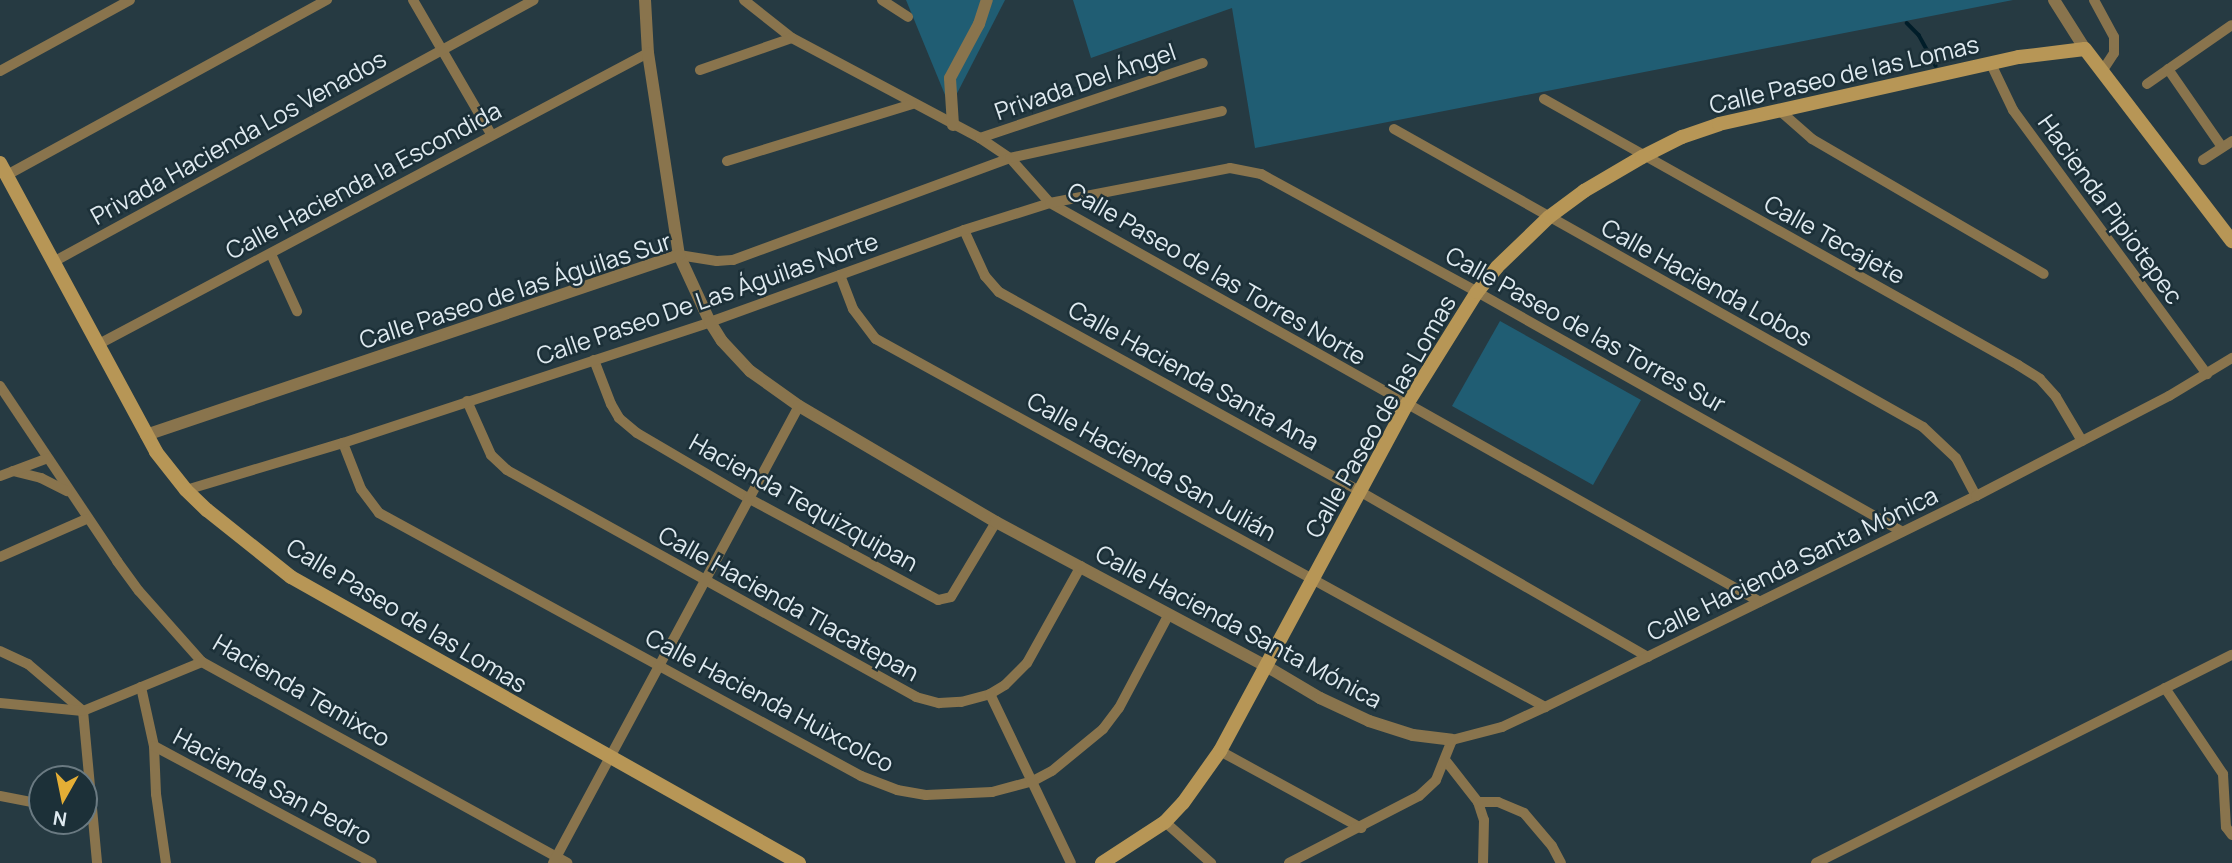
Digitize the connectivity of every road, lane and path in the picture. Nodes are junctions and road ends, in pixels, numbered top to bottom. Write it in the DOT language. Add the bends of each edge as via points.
graph roads {
  1 [pos="130,0"];
  2 [pos="327,0"];
  3 [pos="413,0"];
  4 [pos="534,0"];
  5 [pos="645,0"];
  6 [pos="744,0"];
  7 [pos="882,0"];
  8 [pos="987,0"];
  9 [pos="2054,0"];
  10 [pos="2094,0"];
  11 [pos="908,17"];
  12 [pos="2230,30"];
  13 [pos="792,38"];
  14 [pos="2085,49"];
  15 [pos="442,51"];
  16 [pos="648,52"];
  17 [pos="1203,63"];
  18 [pos="1991,64"];
  19 [pos="700,69"];
  20 [pos="2168,69"];
  21 [pos="2103,70"];
  22 [pos="0,71"];
  23 [pos="2147,84"];
  24 [pos="1544,99"];
  25 [pos="912,104"];
  26 [pos="1779,110"];
  27 [pos="1222,111"];
  28 [pos="953,125"];
  29 [pos="1394,129"];
  30 [pos="491,134"];
  31 [pos="980,138"];
  32 [pos="2232,141"];
  33 [pos="2222,147"];
  34 [pos="1642,156"];
  35 [pos="1010,158"];
  36 [pos="2203,160"];
  37 [pos="727,161"];
  38 [pos="3,169"];
  39 [pos="1246,170"];
  40 [pos="1050,203"];
  41 [pos="1549,217"];
  42 [pos="964,230"];
  43 [pos="2232,241"];
  44 [pos="271,254"];
  45 [pos="678,255"];
  46 [pos="55,261"];
  47 [pos="2044,274"];
  48 [pos="840,275"];
  49 [pos="1477,292"];
  50 [pos="297,311"];
  51 [pos="709,322"];
  52 [pos="99,344"];
  53 [pos="2232,358"];
  54 [pos="594,360"];
  55 [pos="2207,374"];
  56 [pos="0,386"];
  57 [pos="467,401"];
  58 [pos="1407,404"];
  59 [pos="799,406"];
  60 [pos="146,435"];
  61 [pos="2082,441"];
  62 [pos="343,443"];
  63 [pos="48,458"];
  64 [pos="13,471"];
  65 [pos="0,476"];
  66 [pos="186,490"];
  67 [pos="67,491"];
  68 [pos="1361,492"];
  69 [pos="1976,496"];
  70 [pos="748,499"];
  71 [pos="86,519"];
  72 [pos="996,522"];
  73 [pos="1902,531"];
  74 [pos="0,557"];
  75 [pos="1081,566"];
  76 [pos="1315,578"];
  77 [pos="705,581"];
  78 [pos="1760,601"];
  79 [pos="1169,614"];
  80 [pos="0,651"];
  81 [pos="2232,655"];
  82 [pos="1648,657"];
  83 [pos="202,662"];
  84 [pos="659,665"];
  85 [pos="1266,666"];
  86 [pos="141,687"];
  87 [pos="2165,688"];
  88 [pos="990,695"];
  89 [pos="0,703"];
  90 [pos="1545,708"];
  91 [pos="83,711"];
  92 [pos="1452,740"];
  93 [pos="154,746"];
  94 [pos="1220,751"];
  95 [pos="610,760"];
  96 [pos="1446,761"];
  97 [pos="86,765"];
  98 [pos="1033,781"];
  99 [pos="0,796"];
  100 [pos="28,801"];
  101 [pos="1478,802"];
  102 [pos="1164,822"];
  103 [pos="1362,828"];
  104 [pos="91,835"];
  105 [pos="2232,835"];
  106 [pos="554,860"];
  107 [pos="97,863"];
  108 [pos="166,863"];
  109 [pos="372,863"];
  110 [pos="567,863"];
  111 [pos="799,863"];
  112 [pos="1070,863"];
  113 [pos="1102,863"];
  114 [pos="1211,863"];
  115 [pos="1289,863"];
  116 [pos="1483,863"];
  117 [pos="1561,863"];
  118 [pos="1816,863"];
  1 -- 22 [label="street"];
  2 -- 38 [label="street"];
  3 -- 15 [label="street"];
  4 -- 15 [label="street, Privada Hacienda Los Venados"];
  5 -- 16 [label="street, Calle Hacienda Santa Mónica"];
  6 -- 13 [label="street, Calle Paseo de las Torres Norte"];
  7 -- 11 [label="street"];
  8 -- 28 [label="street" via="950,78"];
  9 -- 14 [label="street"];
  10 -- 21 [label="street" via="2114,37 2114,53"];
  12 -- 20 [label="street"];
  13 -- 19 [label="street"];
  13 -- 25 [label="street, Calle Paseo de las Torres Norte"];
  14 -- 18 [label="main road, Calle Paseo de las Lomas"];
  14 -- 21 [label="main road"];
  15 -- 30 [label="street"];
  15 -- 46 [label="street, Privada Hacienda Los Venados"];
  16 -- 30 [label="street, Calle Hacienda la Escondida"];
  16 -- 45 [label="street, Calle Hacienda Santa Mónica"];
  17 -- 31 [label="street, Privada Del Ángel"];
  18 -- 26 [label="main road, Calle Paseo de las Lomas"];
  18 -- 55 [label="street, Hacienda Pipiotepec" via="2013,110"];
  20 -- 23 [label="street"];
  20 -- 33 [label="street"];
  21 -- 43 [label="main road"];
  24 -- 34 [label="street, Calle Tecajete"];
  25 -- 28 [label="street, Calle Paseo de las Torres Norte"];
  25 -- 37 [label="street"];
  26 -- 34 [label="main road, Calle Paseo de las Lomas" via="1694,132"];
  26 -- 47 [label="street" via="1812,139"];
  27 -- 35 [label="street, Calle Paseo de las Águilas Sur"];
  28 -- 31 [label="street, Calle Paseo de las Torres Norte"];
  29 -- 41 [label="street, Calle Hacienda Lobos"];
  30 -- 44 [label="street, Calle Hacienda la Escondida"];
  31 -- 35 [label="street, Calle Paseo de las Torres Norte"];
  32 -- 33 [label="street"];
  33 -- 36 [label="street"];
  34 -- 41 [label="main road, Calle Paseo de las Lomas"];
  34 -- 61 [label="street, Calle Tecajete" via="2040,379"];
  35 -- 40 [label="street, Calle Paseo de las Torres Norte"];
  35 -- 45 [label="street, Calle Paseo de las Águilas Sur" via="733,260"];
  38 -- 46 [label="main road, Calle Paseo de las Lomas"];
  39 -- 40 [label="street, Calle Paseo De Las Águilas Norte" via="1230,168"];
  39 -- 49 [label="street, Calle Paseo de las Torres Sur"];
  40 -- 42 [label="street, Calle Paseo De Las Águilas Norte"];
  40 -- 58 [label="street, Calle Paseo de las Torres Norte"];
  41 -- 49 [label="main road, Calle Paseo de las Lomas"];
  41 -- 69 [label="street, Calle Hacienda Lobos" via="1923,427 1956,458"];
  42 -- 48 [label="street, Calle Paseo De Las Águilas Norte"];
  42 -- 68 [label="street, Calle Hacienda Santa Ana" via="985,276 999,292"];
  44 -- 50 [label="street"];
  44 -- 52 [label="street, Calle Hacienda la Escondida"];
  45 -- 51 [label="street, Calle Hacienda Santa Mónica"];
  45 -- 60 [label="street, Calle Paseo de las Águilas Sur"];
  46 -- 52 [label="main road, Calle Paseo de las Lomas"];
  48 -- 51 [label="street, Calle Paseo De Las Águilas Norte"];
  48 -- 76 [label="street, Calle Hacienda San Julián" via="853,309 876,339"];
  49 -- 58 [label="main road, Calle Paseo de las Lomas"];
  49 -- 73 [label="street, Calle Paseo de las Torres Sur"];
  51 -- 54 [label="street, Calle Paseo De Las Águilas Norte"];
  51 -- 59 [label="street, Calle Hacienda Santa Mónica" via="750,371"];
  52 -- 60 [label="main road, Calle Paseo de las Lomas"];
  53 -- 55 [label="street, Calle Hacienda Santa Mónica"];
  54 -- 57 [label="street, Calle Paseo De Las Águilas Norte"];
  54 -- 70 [label="street, Hacienda Tequizquipan" via="620,418 637,433"];
  55 -- 61 [label="street, Calle Hacienda Santa Mónica"];
  56 -- 63 [label="street, Hacienda Temixco"];
  57 -- 62 [label="street, Calle Paseo De Las Águilas Norte"];
  57 -- 77 [label="street, Calle Hacienda Tlacatepan" via="491,455 507,470"];
  58 -- 68 [label="main road, Calle Paseo de las Lomas"];
  58 -- 78 [label="street, Calle Paseo de las Torres Norte"];
  59 -- 70 [label="street"];
  59 -- 72 [label="street, Calle Hacienda Santa Mónica"];
  60 -- 66 [label="main road, Calle Paseo de las Lomas"];
  61 -- 69 [label="street, Calle Hacienda Santa Mónica"];
  62 -- 66 [label="street, Calle Paseo De Las Águilas Norte"];
  62 -- 84 [label="street, Calle Hacienda Huixcolco" via="361,489 379,513"];
  63 -- 64 [label="street"];
  63 -- 67 [label="street, Hacienda Temixco"];
  64 -- 65 [label="street"];
  64 -- 67 [label="street"];
  66 -- 95 [label="main road, Calle Paseo de las Lomas" via="291,577"];
  67 -- 71 [label="street, Hacienda Temixco"];
  68 -- 76 [label="main road, Calle Paseo de las Lomas"];
  68 -- 82 [label="street, Calle Hacienda Santa Ana"];
  69 -- 73 [label="street, Calle Hacienda Santa Mónica"];
  70 -- 72 [label="street, Hacienda Tequizquipan" via="938,600 951,597"];
  70 -- 77 [label="street"];
  71 -- 74 [label="street"];
  71 -- 83 [label="street, Hacienda Temixco" via="139,591"];
  72 -- 75 [label="street, Calle Hacienda Santa Mónica"];
  73 -- 78 [label="street, Calle Hacienda Santa Mónica"];
  75 -- 79 [label="street, Calle Hacienda Santa Mónica"];
  75 -- 88 [label="street, Calle Hacienda Tlacatepan" via="1027,663"];
  76 -- 85 [label="main road, Calle Paseo de las Lomas"];
  76 -- 90 [label="street, Calle Hacienda San Julián"];
  77 -- 84 [label="street"];
  77 -- 88 [label="street, Calle Hacienda Tlacatepan" via="916,697 939,703"];
  78 -- 82 [label="street, Calle Hacienda Santa Mónica"];
  79 -- 85 [label="street, Calle Hacienda Santa Mónica"];
  79 -- 98 [label="street, Calle Hacienda Huixcolco" via="1119,708 1102,729"];
  80 -- 91 [label="street" via="28,664"];
  81 -- 87 [label="street"];
  82 -- 90 [label="street, Calle Hacienda Santa Mónica"];
  83 -- 86 [label="street"];
  83 -- 106 [label="street, Hacienda Temixco"];
  84 -- 95 [label="street"];
  84 -- 98 [label="street, Calle Hacienda Huixcolco" via="861,776 897,790 962,795"];
  85 -- 92 [label="street, Calle Hacienda Santa Mónica" via="1370,721 1413,735"];
  85 -- 94 [label="main road, Calle Paseo de las Lomas"];
  86 -- 91 [label="street"];
  86 -- 93 [label="street"];
  87 -- 105 [label="street" via="2222,774 2226,827"];
  87 -- 118 [label="street"];
  88 -- 98 [label="street"];
  89 -- 91 [label="street"];
  90 -- 92 [label="street, Calle Hacienda Santa Mónica" via="1502,727"];
  91 -- 97 [label="street"];
  92 -- 96 [label="street"];
  93 -- 108 [label="street"];
  93 -- 109 [label="street, Hacienda San Pedro"];
  94 -- 102 [label="main road, Calle Paseo de las Lomas"];
  94 -- 103 [label="street"];
  95 -- 106 [label="street"];
  95 -- 111 [label="main road, Calle Paseo de las Lomas"];
  96 -- 101 [label="street"];
  96 -- 103 [label="street" via="1436,780 1419,796"];
  98 -- 112 [label="street"];
  99 -- 100 [label="street"];
  101 -- 116 [label="street" via="1484,820"];
  101 -- 117 [label="street" via="1498,802 1524,813"];
  102 -- 113 [label="main road, Calle Paseo de las Lomas"];
  102 -- 114 [label="street"];
  103 -- 115 [label="street"];
  104 -- 107 [label="street"];
  106 -- 110 [label="street, Hacienda Temixco"];
}
